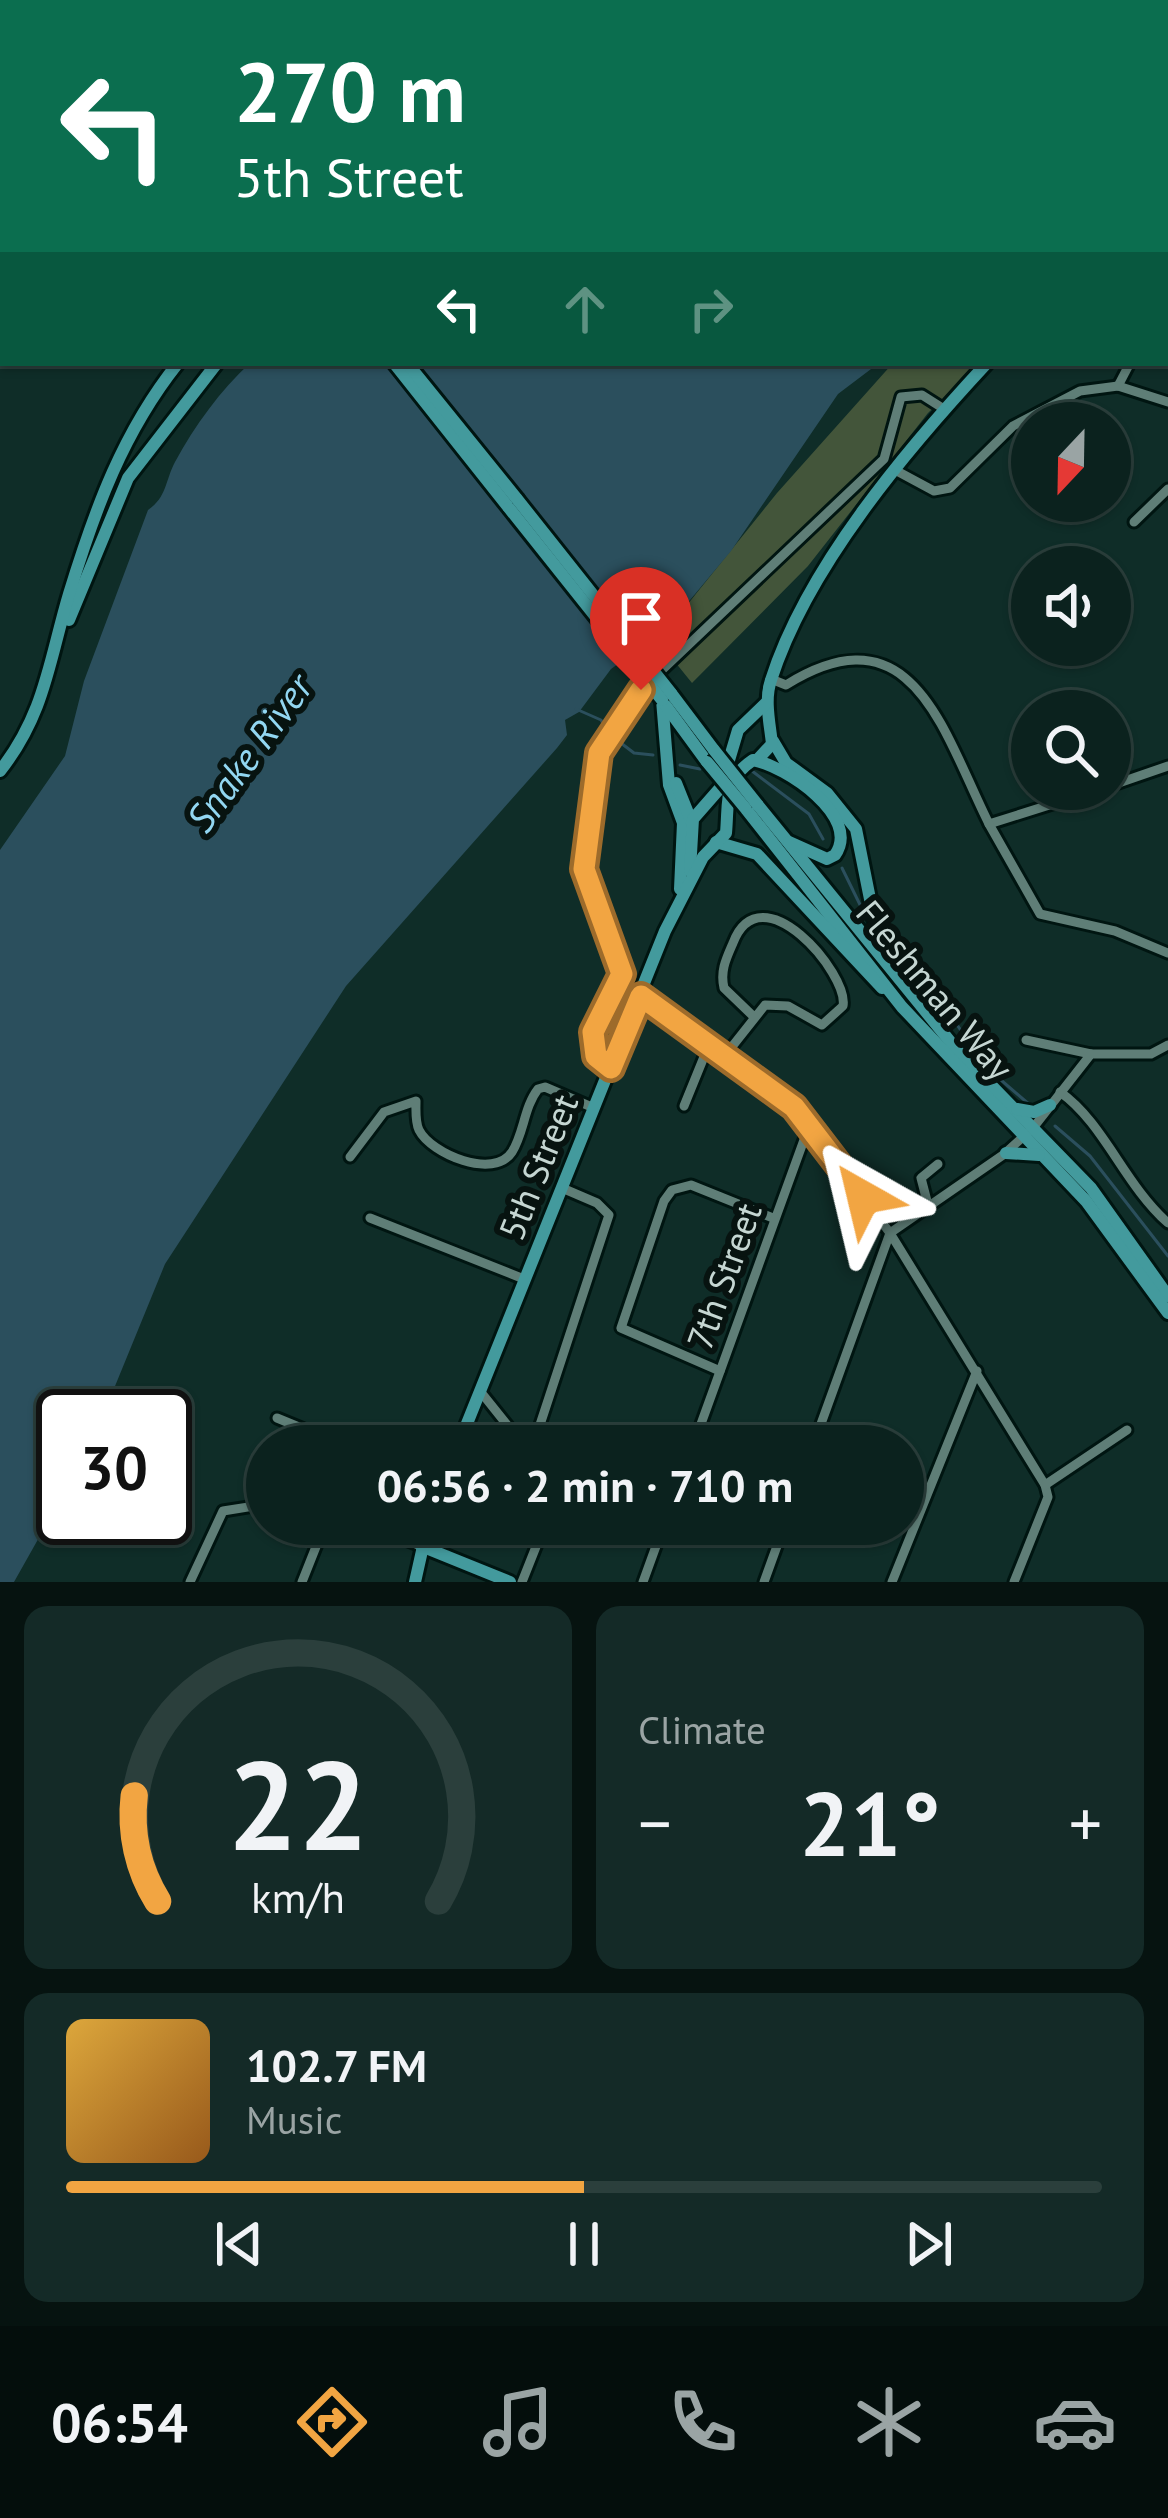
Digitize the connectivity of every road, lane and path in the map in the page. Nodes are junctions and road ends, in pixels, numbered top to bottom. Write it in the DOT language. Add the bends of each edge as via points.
graph roads {
  1 [pos="176,366"];
  2 [pos="215,366"];
  3 [pos="396,366"];
  4 [pos="409,366"];
  5 [pos="984,366"];
  6 [pos="1128,366"];
  7 [pos="1118,386"];
  8 [pos="1168,402"];
  9 [pos="945,408"];
  10 [pos="895,470"];
  11 [pos="1168,489"];
  12 [pos="1134,522"];
  13 [pos="54,654"];
  14 [pos="771,679"];
  15 [pos="667,696"];
  16 [pos="767,702"];
  17 [pos="749,722"];
  18 [pos="772,737"];
  19 [pos="735,738"];
  20 [pos="669,759"];
  21 [pos="755,759"];
  22 [pos="1168,766"];
  23 [pos="0,771"];
  24 [pos="1131,779"];
  25 [pos="752,806"];
  26 [pos="1033,810"];
  27 [pos="989,824"];
  28 [pos="693,827"];
  29 [pos="714,842"];
  30 [pos="788,842"];
  31 [pos="680,890"];
  32 [pos="675,911"];
  33 [pos="1168,953"];
  34 [pos="908,989"];
  35 [pos="641,996"];
  36 [pos="902,1006"];
  37 [pos="752,1015"];
  38 [pos="1026,1040"];
  39 [pos="1168,1045"];
  40 [pos="707,1047"];
  41 [pos="1091,1054"];
  42 [pos="723,1058"];
  43 [pos="611,1068"];
  44 [pos="1060,1092"];
  45 [pos="1009,1104"];
  46 [pos="1050,1105"];
  47 [pos="684,1106"];
  48 [pos="595,1108"];
  49 [pos="809,1126"];
  50 [pos="1028,1132"];
  51 [pos="1006,1153"];
  52 [pos="1042,1156"];
  53 [pos="350,1157"];
  54 [pos="938,1164"];
  55 [pos="562,1188"];
  56 [pos="928,1205"];
  57 [pos="370,1218"];
  58 [pos="773,1218"];
  59 [pos="1168,1223"];
  60 [pos="890,1233"];
  61 [pos="524,1280"];
  62 [pos="1168,1295"];
  63 [pos="1168,1313"];
  64 [pos="720,1370"];
  65 [pos="977,1371"];
  66 [pos="480,1391"];
  67 [pos="277,1418"];
  68 [pos="294,1425"];
  69 [pos="466,1425"];
  70 [pos="507,1425"];
  71 [pos="540,1425"];
  72 [pos="700,1425"];
  73 [pos="821,1425"];
  74 [pos="1127,1430"];
  75 [pos="1045,1485"];
  76 [pos="246,1505"];
  77 [pos="317,1545"];
  78 [pos="536,1545"];
  79 [pos="656,1545"];
  80 [pos="777,1545"];
  81 [pos="421,1546"];
  82 [pos="190,1582"];
  83 [pos="302,1582"];
  84 [pos="415,1582"];
  85 [pos="510,1582"];
  86 [pos="522,1582"];
  87 [pos="643,1582"];
  88 [pos="764,1582"];
  89 [pos="892,1582"];
  90 [pos="1014,1582"];
  1 -- 13 [label="main road" via="121,448"];
  2 -- 13 [label="main road" via="128,478"];
  3 -- 15 [label="main road, bridge"];
  4 -- 15 [label="main road, bridge"];
  5 -- 9 [label="main road"];
  6 -- 7 [label="street"];
  7 -- 8 [label="street"];
  7 -- 10 [label="street" via="1080,392 1012,426 946,490"];
  9 -- 10 [label="main road"];
  9 -- 43 [label="street" via="922,395 901,397 884,459 641,690 599,753 584,869 622,974 593,1032 596,1056"];
  10 -- 14 [label="main road" via="818,586"];
  11 -- 12 [label="street"];
  13 -- 23 [label="main road" via="37,717"];
  14 -- 16 [label="main road"];
  14 -- 27 [label="street" via="786,685 842,660 896,667 929,704"];
  15 -- 20 [label="main road"];
  15 -- 25 [label="main road, Fleshman Way, bridge"];
  16 -- 17 [label="main road"];
  16 -- 18 [label="main road"];
  17 -- 18 [label="main road"];
  17 -- 19 [label="main road"];
  18 -- 21 [label="main road" via="769,752"];
  18 -- 34 [label="main road" via="786,763 827,793 856,829 874,919"];
  19 -- 21 [label="main road" via="738,751"];
  19 -- 28 [label="main road" via="721,787"];
  20 -- 28 [label="main road"];
  20 -- 31 [label="main road" via="685,842"];
  21 -- 29 [label="main road, 5th Street" via="730,784 727,828"];
  21 -- 30 [label="main road" via="791,776 843,836 827,859"];
  22 -- 24 [label="street"];
  25 -- 30 [label="main road, Fleshman Way"];
  25 -- 36 [label="main road, Fleshman Way"];
  26 -- 27 [label="street"];
  27 -- 33 [label="street" via="1040,914"];
  28 -- 29 [label="main road"];
  28 -- 31 [label="main road, 5th Street" via="692,864"];
  29 -- 32 [label="main road, 5th Street"];
  29 -- 36 [label="main road" via="757,854"];
  30 -- 34 [label="main road, Fleshman Way"];
  31 -- 32 [label="main road, 5th Street"];
  32 -- 35 [label="main road, 5th Street"];
  34 -- 45 [label="main road, Fleshman Way"];
  35 -- 40 [label="street"];
  35 -- 43 [label="main road, 5th Street"];
  36 -- 50 [label="main road, Fleshman Way"];
  37 -- 37 [label="street" via="724,988 722,971 740,928 774,917 790,926 845,999 822,1025 780,1003"];
  37 -- 42 [label="street"];
  38 -- 41 [label="street"];
  39 -- 41 [label="street" via="1151,1054"];
  40 -- 42 [label="street"];
  40 -- 47 [label="street"];
  41 -- 44 [label="street"];
  42 -- 49 [label="street"];
  43 -- 48 [label="main road, 5th Street"];
  44 -- 46 [label="street"];
  44 -- 59 [label="street"];
  45 -- 46 [label="main road" via="1028,1112"];
  45 -- 50 [label="main road, Fleshman Way"];
  46 -- 50 [label="street"];
  48 -- 53 [label="street" via="538,1089 511,1153 490,1164 458,1158 427,1139 416,1101 384,1112"];
  48 -- 55 [label="main road, 5th Street"];
  49 -- 58 [label="street, 7th Street"];
  49 -- 60 [label="street"];
  50 -- 51 [label="street"];
  50 -- 52 [label="main road, Fleshman Way"];
  50 -- 62 [label="main road, Fleshman Way" via="1091,1188"];
  51 -- 52 [label="main road"];
  51 -- 56 [label="street"];
  52 -- 63 [label="main road, Fleshman Way"];
  54 -- 56 [label="street" via="921,1178"];
  55 -- 61 [label="main road, 5th Street"];
  55 -- 71 [label="street" via="609,1215"];
  56 -- 60 [label="street"];
  57 -- 61 [label="street"];
  58 -- 64 [label="street, 7th Street"];
  58 -- 64 [label="street" via="691,1186 664,1201 621,1328"];
  60 -- 65 [label="street"];
  60 -- 73 [label="street"];
  61 -- 66 [label="main road, 5th Street"];
  64 -- 72 [label="street, 7th Street"];
  65 -- 75 [label="street"];
  65 -- 89 [label="street"];
  66 -- 69 [label="main road, 5th Street"];
  66 -- 70 [label="street"];
  67 -- 68 [label="street"];
  74 -- 75 [label="street"];
  75 -- 90 [label="street" via="1048,1497"];
  76 -- 82 [label="street" via="214,1521"];
  77 -- 83 [label="street"];
  78 -- 86 [label="street"];
  79 -- 87 [label="street"];
  80 -- 88 [label="street"];
  81 -- 84 [label="main road"];
  81 -- 85 [label="main road"];
}
